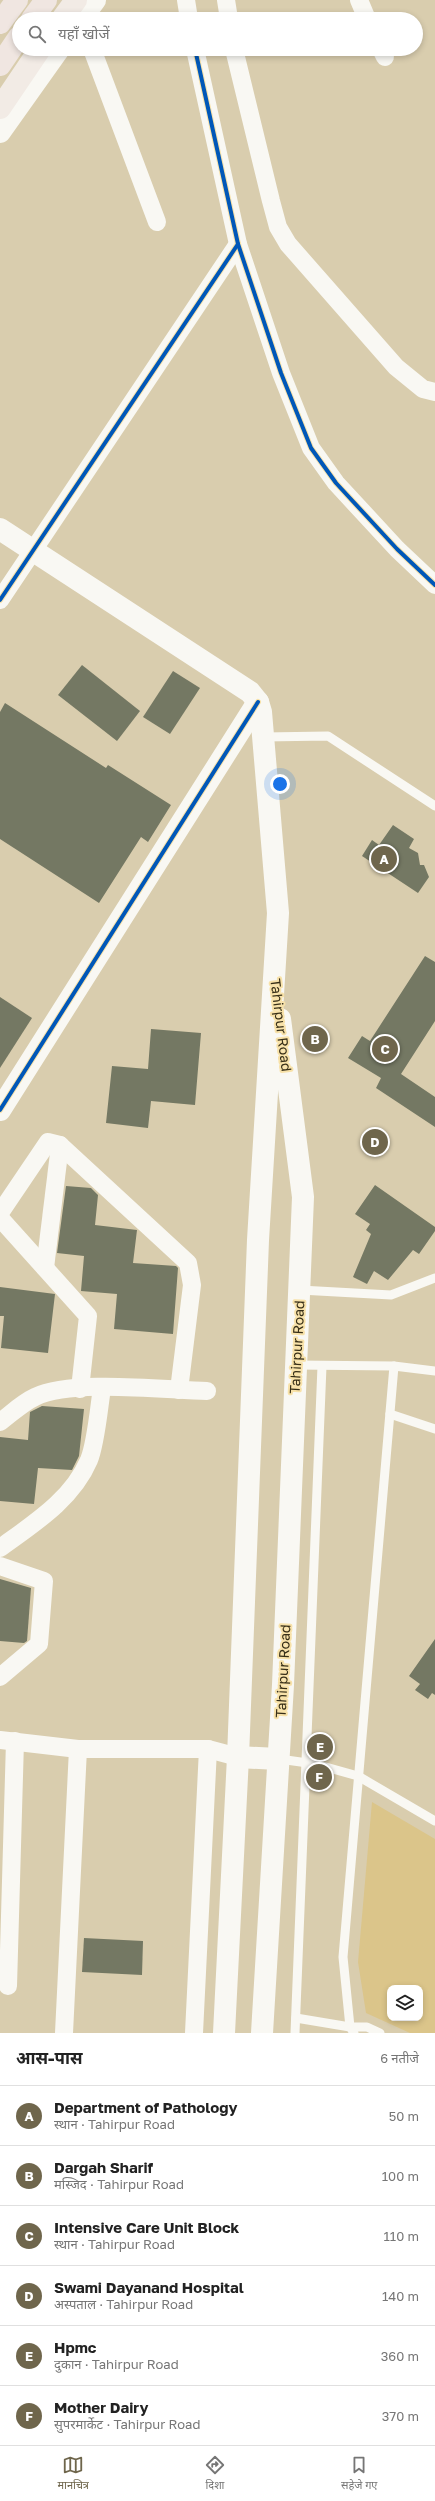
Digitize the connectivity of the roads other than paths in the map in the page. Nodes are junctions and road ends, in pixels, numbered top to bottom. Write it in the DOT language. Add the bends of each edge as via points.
graph roads {
  1 [pos="17,0"];
  2 [pos="46,0"];
  3 [pos="76,0"];
  4 [pos="95,0"];
  5 [pos="186,0"];
  6 [pos="226,0"];
  7 [pos="359,0"];
  8 [pos="37,12"];
  9 [pos="67,12"];
  10 [pos="86,12"];
  11 [pos="188,12"];
  12 [pos="228,12"];
  13 [pos="364,12"];
  14 [pos="0,23"];
  15 [pos="12,47"];
  16 [pos="35,56"];
  17 [pos="54,56"];
  18 [pos="95,56"];
  19 [pos="197,56"];
  20 [pos="236,56"];
  21 [pos="0,65"];
  22 [pos="0,108"];
  23 [pos="0,132"];
  24 [pos="158,222"];
  25 [pos="238,244"];
  26 [pos="435,392"];
  27 [pos="0,529"];
  28 [pos="34,552"];
  29 [pos="435,585"];
  30 [pos="0,600"];
  31 [pos="258,702"];
  32 [pos="264,737"];
  33 [pos="435,806"];
  34 [pos="273,964"];
  35 [pos="0,1110"];
  36 [pos="264,1142"];
  37 [pos="296,1143"];
  38 [pos="60,1145"];
  39 [pos="0,1213"];
  40 [pos="0,1218"];
  41 [pos="45,1268"];
  42 [pos="435,1278"];
  43 [pos="300,1290"];
  44 [pos="296,1365"];
  45 [pos="322,1366"];
  46 [pos="394,1366"];
  47 [pos="435,1371"];
  48 [pos="102,1388"];
  49 [pos="80,1389"];
  50 [pos="179,1390"];
  51 [pos="207,1391"];
  52 [pos="390,1414"];
  53 [pos="0,1422"];
  54 [pos="435,1429"];
  55 [pos="0,1548"];
  56 [pos="0,1566"];
  57 [pos="0,1677"];
  58 [pos="7,1740"];
  59 [pos="78,1749"];
  60 [pos="208,1749"];
  61 [pos="238,1757"];
  62 [pos="278,1759"];
  63 [pos="306,1762"];
  64 [pos="358,1776"];
  65 [pos="435,1821"];
  66 [pos="8,1986"];
  67 [pos="296,2018"];
  68 [pos="352,2030"];
  69 [pos="64,2033"];
  70 [pos="194,2033"];
  71 [pos="224,2033"];
  72 [pos="262,2033"];
  73 [pos="295,2033"];
  74 [pos="380,2033"];
  1 -- 14 [label="highway"];
  2 -- 8 [label="highway"];
  3 -- 9 [label="main road"];
  4 -- 10 [label="main road"];
  5 -- 11 [label="street"];
  6 -- 12 [label="street"];
  7 -- 13 [label="street"];
  15 -- 21 [label="highway"];
  16 -- 22 [label="main road"];
  17 -- 23 [label="main road"];
  18 -- 24 [label="street"];
  19 -- 25 [label="street"];
  20 -- 26 [label="street" via="278,226 288,244 396,367 423,389"];
  25 -- 28 [label="street"];
  25 -- 29 [label="street" via="281,373 311,448 336,483 397,550"];
  27 -- 28 [label="main road"];
  28 -- 30 [label="street"];
  28 -- 31 [label="main road" via="250,692"];
  31 -- 32 [label="main road"];
  31 -- 35 [label="main road"];
  32 -- 33 [label="lane" via="328,736"];
  32 -- 34 [label="main road" via="278,913"];
  34 -- 36 [label="main road, Tahirpur Road"];
  34 -- 37 [label="main road, Tahirpur Road"];
  36 -- 37 [label="main road"];
  36 -- 61 [label="main road, Tahirpur Road"];
  37 -- 43 [label="main road, Tahirpur Road" via="303,1197"];
  38 -- 39 [label="street" via="48,1142"];
  38 -- 41 [label="street"];
  38 -- 50 [label="street" via="188,1263 192,1285"];
  40 -- 41 [label="street"];
  41 -- 49 [label="street" via="88,1316"];
  42 -- 43 [label="lane" via="391,1295"];
  43 -- 44 [label="main road, Tahirpur Road"];
  44 -- 45 [label="lane"];
  44 -- 62 [label="main road, Tahirpur Road"];
  45 -- 46 [label="lane"];
  45 -- 63 [label="lane"];
  46 -- 47 [label="lane"];
  46 -- 52 [label="lane"];
  48 -- 49 [label="street"];
  48 -- 50 [label="street"];
  48 -- 55 [label="street" via="89,1459 80,1478 63,1498"];
  49 -- 53 [label="street" via="58,1390 34,1397"];
  50 -- 51 [label="street"];
  52 -- 54 [label="lane"];
  52 -- 64 [label="lane"];
  56 -- 57 [label="street" via="44,1581 39,1644"];
  58 -- 59 [label="street"];
  58 -- 66 [label="street"];
  59 -- 60 [label="street"];
  59 -- 69 [label="street"];
  60 -- 61 [label="street"];
  60 -- 70 [label="street"];
  61 -- 62 [label="main road"];
  61 -- 71 [label="main road, Tahirpur Road"];
  62 -- 63 [label="lane"];
  62 -- 72 [label="main road, Tahirpur Road"];
  63 -- 64 [label="lane"];
  63 -- 67 [label="lane"];
  64 -- 65 [label="lane"];
  64 -- 68 [label="lane" via="343,1957"];
  67 -- 68 [label="lane"];
  67 -- 73 [label="lane"];
  68 -- 74 [label="lane" via="367,2027"];
}
